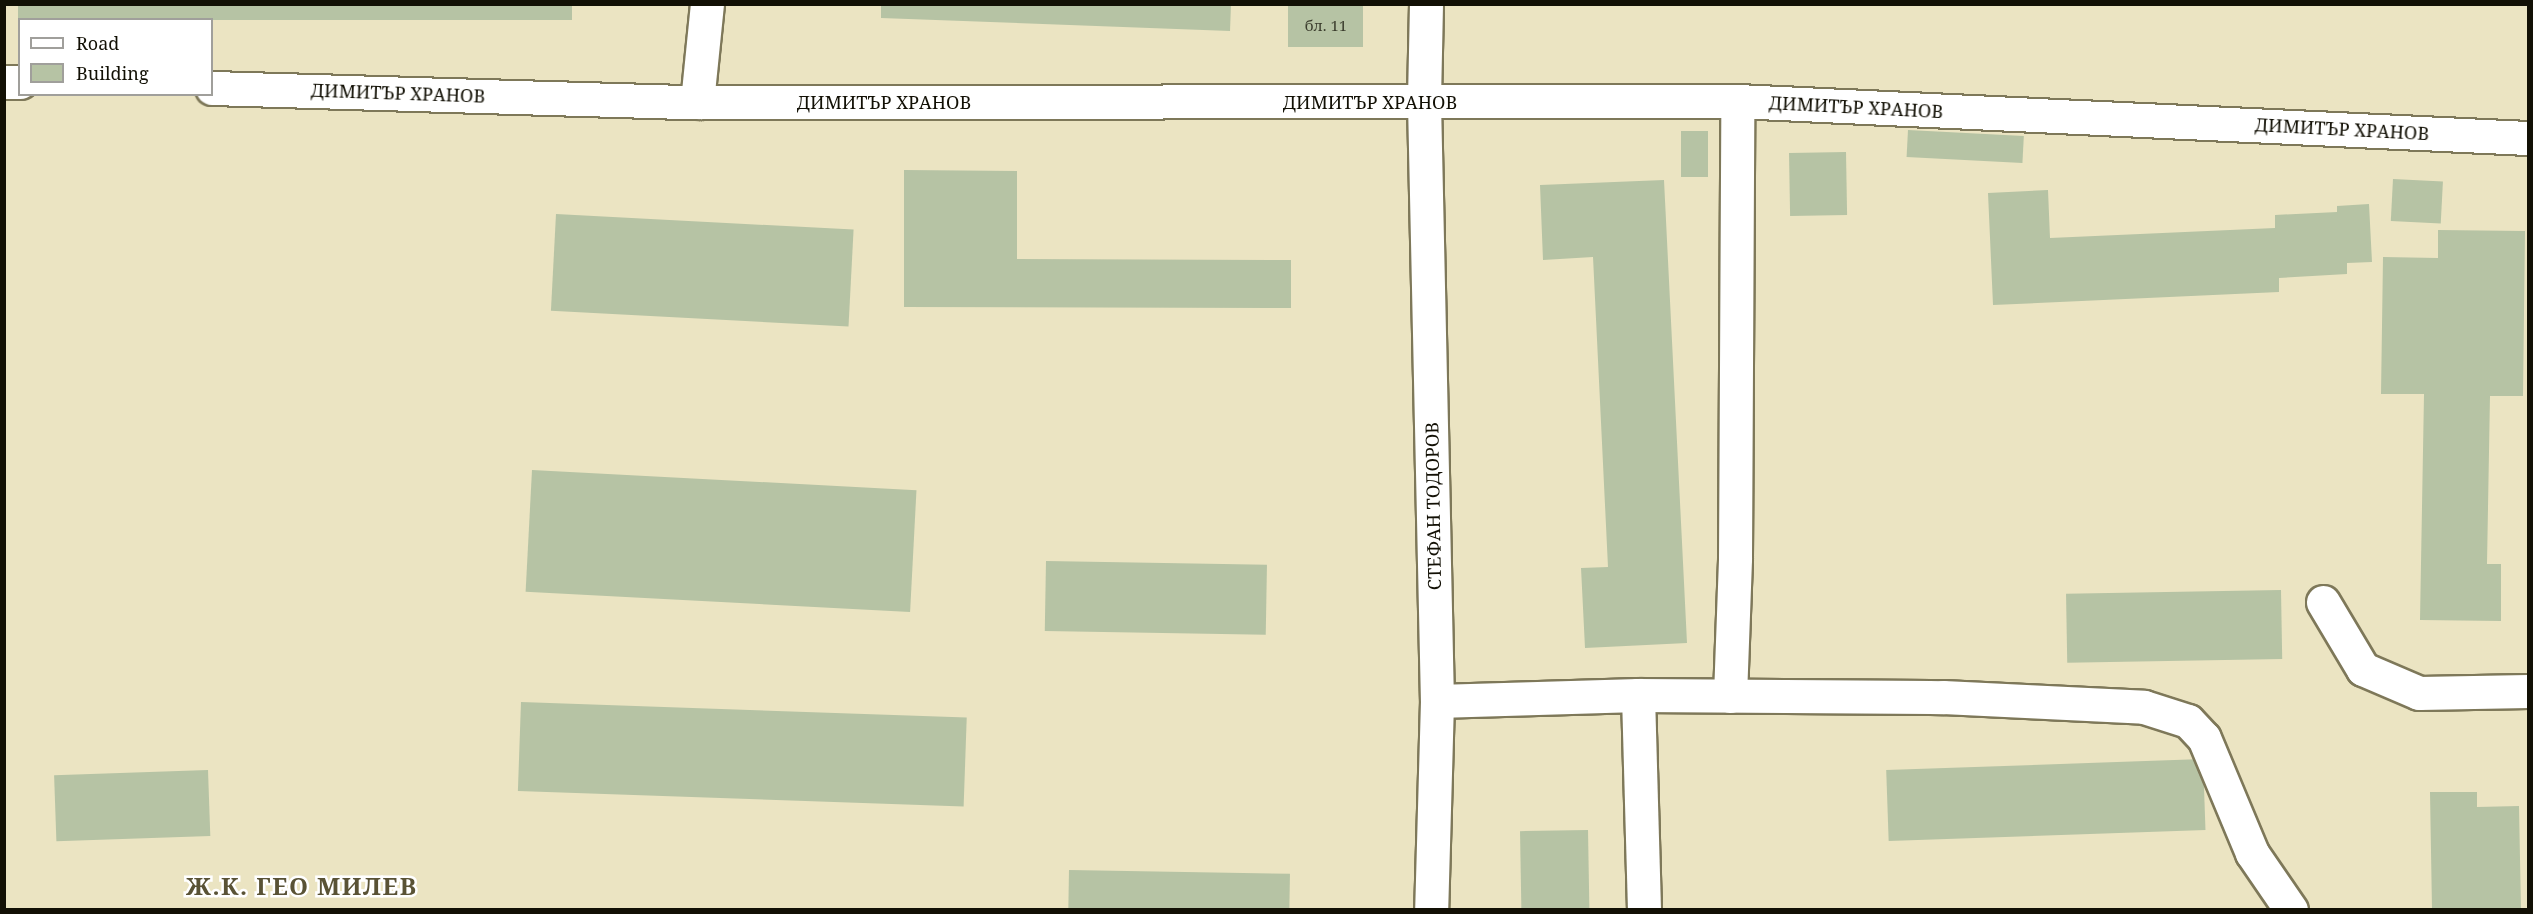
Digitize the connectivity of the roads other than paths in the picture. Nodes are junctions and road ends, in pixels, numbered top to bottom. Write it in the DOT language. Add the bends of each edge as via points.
graph roads {
  1 [pos="707,4"];
  2 [pos="1426,4"];
  3 [pos="213,88"];
  4 [pos="1737,101"];
  5 [pos="697,102"];
  6 [pos="1424,102"];
  7 [pos="2529,138"];
  8 [pos="2323,602"];
  9 [pos="2529,691"];
  10 [pos="1638,695"];
  11 [pos="1730,696"];
  12 [pos="1437,701"];
  13 [pos="1431,909"];
  14 [pos="1644,909"];
  15 [pos="2291,909"];
  1 -- 5 [label="street"];
  2 -- 6 [label="street, СТЕФАН ТОДОРОВ"];
  3 -- 5 [label="street, ДИМИТЪР ХРАНОВ"];
  4 -- 6 [label="street, ДИМИТЪР ХРАНОВ"];
  4 -- 7 [label="street, ДИМИТЪР ХРАНОВ"];
  4 -- 11 [label="street" via="1735,558"];
  5 -- 6 [label="street, ДИМИТЪР ХРАНОВ"];
  6 -- 12 [label="street, СТЕФАН ТОДОРОВ"];
  8 -- 9 [label="street" via="2362,669 2419,693"];
  10 -- 11 [label="street"];
  10 -- 12 [label="street"];
  10 -- 14 [label="street"];
  11 -- 15 [label="street" via="1943,697 2144,707 2188,722 2204,738 2252,853"];
  12 -- 13 [label="street, СТЕФАН ТОДОРОВ"];
}
